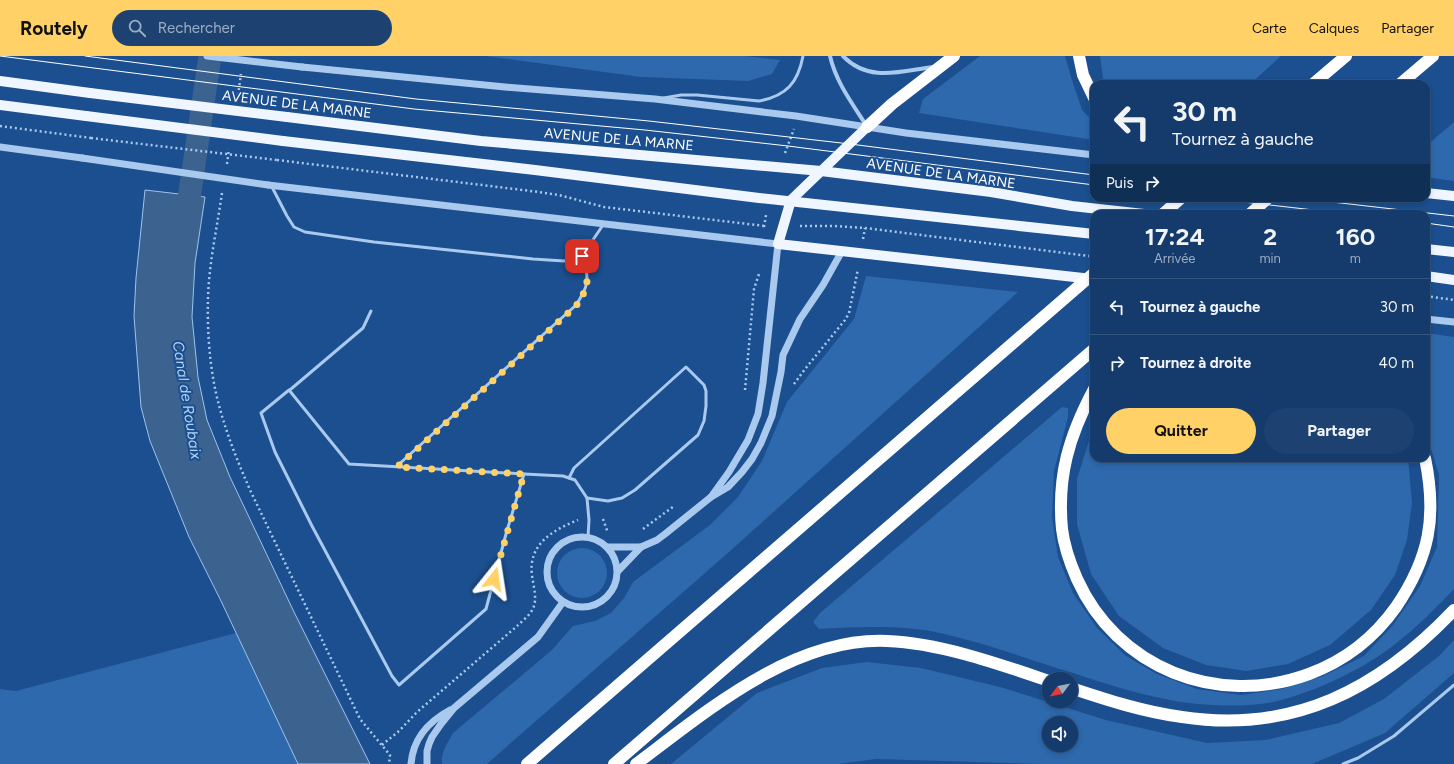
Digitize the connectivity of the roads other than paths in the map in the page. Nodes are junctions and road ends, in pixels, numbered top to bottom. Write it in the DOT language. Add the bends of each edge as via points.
graph roads {
  1 [pos="207,56"];
  2 [pos="803,56"];
  3 [pos="830,56"];
  4 [pos="843,56"];
  5 [pos="954,56"];
  6 [pos="1079,56"];
  7 [pos="1335,56"];
  8 [pos="1346,56"];
  9 [pos="1433,56"];
  10 [pos="942,66"];
  11 [pos="1316,80"];
  12 [pos="1318,80"];
  13 [pos="1405,80"];
  14 [pos="0,81"];
  15 [pos="1090,90"];
  16 [pos="655,99"];
  17 [pos="0,105"];
  18 [pos="867,127"];
  19 [pos="0,147"];
  20 [pos="1090,155"];
  21 [pos="821,172"];
  22 [pos="270,185"];
  23 [pos="1430,193"];
  24 [pos="1454,196"];
  25 [pos="791,200"];
  26 [pos="1176,202"];
  27 [pos="1264,202"];
  28 [pos="1108,210"];
  29 [pos="1168,210"];
  30 [pos="1254,210"];
  31 [pos="604,224"];
  32 [pos="1090,234"];
  33 [pos="778,244"];
  34 [pos="1430,249"];
  35 [pos="842,251"];
  36 [pos="1454,252"];
  37 [pos="582,256"];
  38 [pos="1090,276"];
  39 [pos="1430,277"];
  40 [pos="1090,279"];
  41 [pos="1454,280"];
  42 [pos="371,311"];
  43 [pos="1430,319"];
  44 [pos="1454,322"];
  45 [pos="1090,352"];
  46 [pos="290,390"];
  47 [pos="1090,397"];
  48 [pos="1427,462"];
  49 [pos="397,467"];
  50 [pos="524,474"];
  51 [pos="569,478"];
  52 [pos="711,497"];
  53 [pos="587,498"];
  54 [pos="588,537"];
  55 [pos="607,547"];
  56 [pos="641,547"];
  57 [pos="618,571"];
  58 [pos="563,602"];
  59 [pos="1454,610"];
  60 [pos="1042,679"];
  61 [pos="1454,685"];
  62 [pos="1078,690"];
  63 [pos="454,708"];
  64 [pos="411,764"];
  65 [pos="427,764"];
  66 [pos="527,764"];
  67 [pos="614,764"];
  68 [pos="636,764"];
  69 [pos="1344,764"];
  1 -- 16 [label="street, bridge"];
  2 -- 16 [label="lane" via="796,79 789,88 770,99 682,94"];
  3 -- 18 [label="street" via="843,90"];
  4 -- 10 [label="street" via="856,68 876,74"];
  5 -- 10 [label="highway"];
  6 -- 15 [label="highway" via="1083,75"];
  7 -- 11 [label="highway"];
  8 -- 12 [label="highway"];
  9 -- 13 [label="highway"];
  10 -- 18 [label="highway" via="892,104"];
  14 -- 21 [label="main road, AVENUE DE LA MARNE, bridge" via="481,141"];
  16 -- 18 [label="street"];
  17 -- 25 [label="main road, bridge" via="282,141"];
  18 -- 20 [label="street"];
  18 -- 21 [label="main road"];
  19 -- 22 [label="street, bridge"];
  21 -- 25 [label="main road"];
  21 -- 28 [label="main road, AVENUE DE LA MARNE" via="991,192"];
  22 -- 31 [label="street"];
  22 -- 37 [label="lane" via="294,227 305,232 533,260 564,261"];
  23 -- 24 [label="main road"];
  25 -- 32 [label="main road"];
  25 -- 33 [label="main road"];
  26 -- 29 [label="highway"];
  27 -- 30 [label="highway, bridge"];
  31 -- 33 [label="street"];
  31 -- 37 [label="lane"];
  33 -- 35 [label="main road"];
  33 -- 52 [label="street" via="758,414 748,440"];
  34 -- 36 [label="main road"];
  35 -- 40 [label="main road"];
  35 -- 52 [label="street" via="800,319 783,355 772,416 756,452 728,487"];
  37 -- 49 [label="lane" via="587,269 588,283 576,306"];
  38 -- 66 [label="highway, bridge"];
  39 -- 41 [label="main road"];
  42 -- 46 [label="lane" via="363,328"];
  43 -- 44 [label="street"];
  45 -- 67 [label="highway"];
  46 -- 49 [label="lane" via="349,464"];
  46 -- 50 [label="lane" via="261,413 275,452 312,526 399,685 486,609"];
  47 -- 48 [label="highway" via="1070,442 1062,472 1062,531 1070,562 1083,591 1097,613 1120,639 1144,658 1175,673 1209,684 1268,685 1292,680 1320,670 1344,657 1365,641 1389,616 1406,593 1424,553 1432,501"];
  49 -- 50 [label="lane"];
  50 -- 51 [label="lane"];
  51 -- 53 [label="lane" via="575,480"];
  51 -- 53 [label="lane" via="574,468 686,367 704,385 706,406 704,421 698,435 635,490 622,498 608,501"];
  52 -- 56 [label="street" via="657,540"];
  53 -- 54 [label="lane"];
  54 -- 55 [label="street"];
  54 -- 58 [label="street" via="577,537 563,542 549,561 549,584"];
  55 -- 56 [label="street"];
  55 -- 57 [label="street" via="614,556"];
  56 -- 57 [label="street"];
  57 -- 58 [label="street" via="611,592 600,603 586,607"];
  58 -- 63 [label="street" via="538,637"];
  59 -- 62 [label="highway" via="1421,642 1380,674 1346,694 1295,713 1228,720 1183,717 1146,710"];
  60 -- 68 [label="highway" via="1012,668 919,644 887,641 835,646 805,656 749,684 708,710"];
  61 -- 69 [label="lane" via="1394,736"];
  63 -- 64 [label="street" via="432,721 419,736"];
  63 -- 65 [label="street" via="432,737 427,751"];
}
